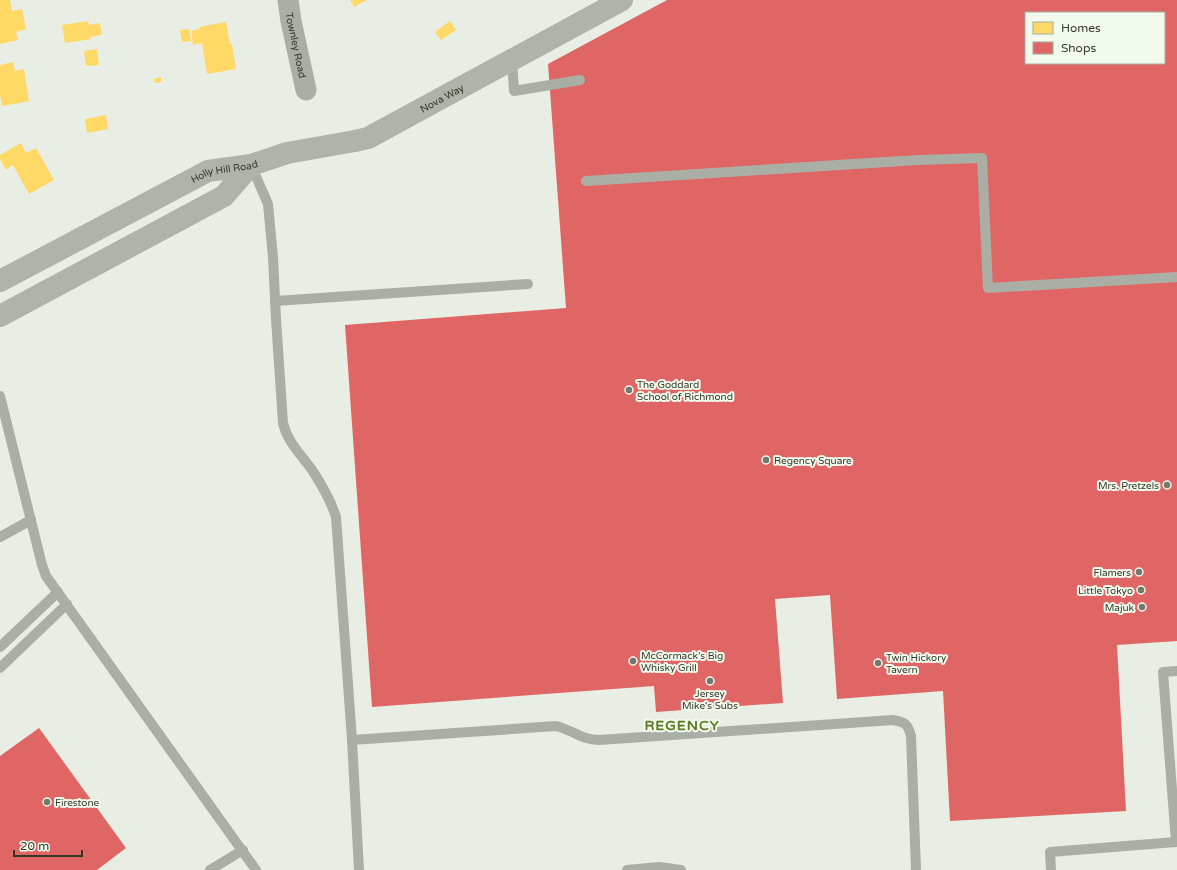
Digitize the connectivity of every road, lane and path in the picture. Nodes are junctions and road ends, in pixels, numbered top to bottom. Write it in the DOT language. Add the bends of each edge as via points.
graph roads {
  1 [pos="288,0"];
  2 [pos="622,0"];
  3 [pos="512,60"];
  4 [pos="580,80"];
  5 [pos="306,90"];
  6 [pos="251,165"];
  7 [pos="586,181"];
  8 [pos="1177,277"];
  9 [pos="0,281"];
  10 [pos="528,284"];
  11 [pos="275,301"];
  12 [pos="0,316"];
  13 [pos="0,396"];
  14 [pos="31,520"];
  15 [pos="0,537"];
  16 [pos="58,592"];
  17 [pos="66,604"];
  18 [pos="0,647"];
  19 [pos="0,668"];
  20 [pos="1177,671"];
  21 [pos="352,740"];
  22 [pos="243,850"];
  23 [pos="659,868"];
  24 [pos="210,870"];
  25 [pos="256,870"];
  26 [pos="359,870"];
  27 [pos="626,870"];
  28 [pos="681,870"];
  29 [pos="916,870"];
  30 [pos="1051,870"];
  1 -- 5 [label="street, Townley Road"];
  2 -- 3 [label="street, Nova Way"];
  3 -- 4 [label="lane" via="514,91"];
  3 -- 6 [label="street, Nova Way" via="368,138 287,153"];
  6 -- 9 [label="street, Holly Hill Road" via="208,171"];
  6 -- 11 [label="lane" via="268,204"];
  6 -- 12 [label="street, Holly Hill Road" via="224,196"];
  7 -- 8 [label="lane" via="982,158 988,288"];
  10 -- 11 [label="lane"];
  11 -- 21 [label="lane" via="285,432 331,501 336,517"];
  13 -- 14 [label="lane"];
  14 -- 15 [label="lane"];
  14 -- 16 [label="lane" via="43,570"];
  16 -- 17 [label="lane"];
  16 -- 18 [label="lane"];
  17 -- 19 [label="lane"];
  17 -- 22 [label="lane"];
  20 -- 30 [label="lane" via="1163,672 1176,842 1050,852"];
  21 -- 26 [label="lane"];
  21 -- 29 [label="lane" via="556,726 587,739 599,740 900,721 906,724 911,736"];
  22 -- 24 [label="lane"];
  22 -- 25 [label="lane"];
  23 -- 27 [label="lane"];
  23 -- 28 [label="lane"];
}
